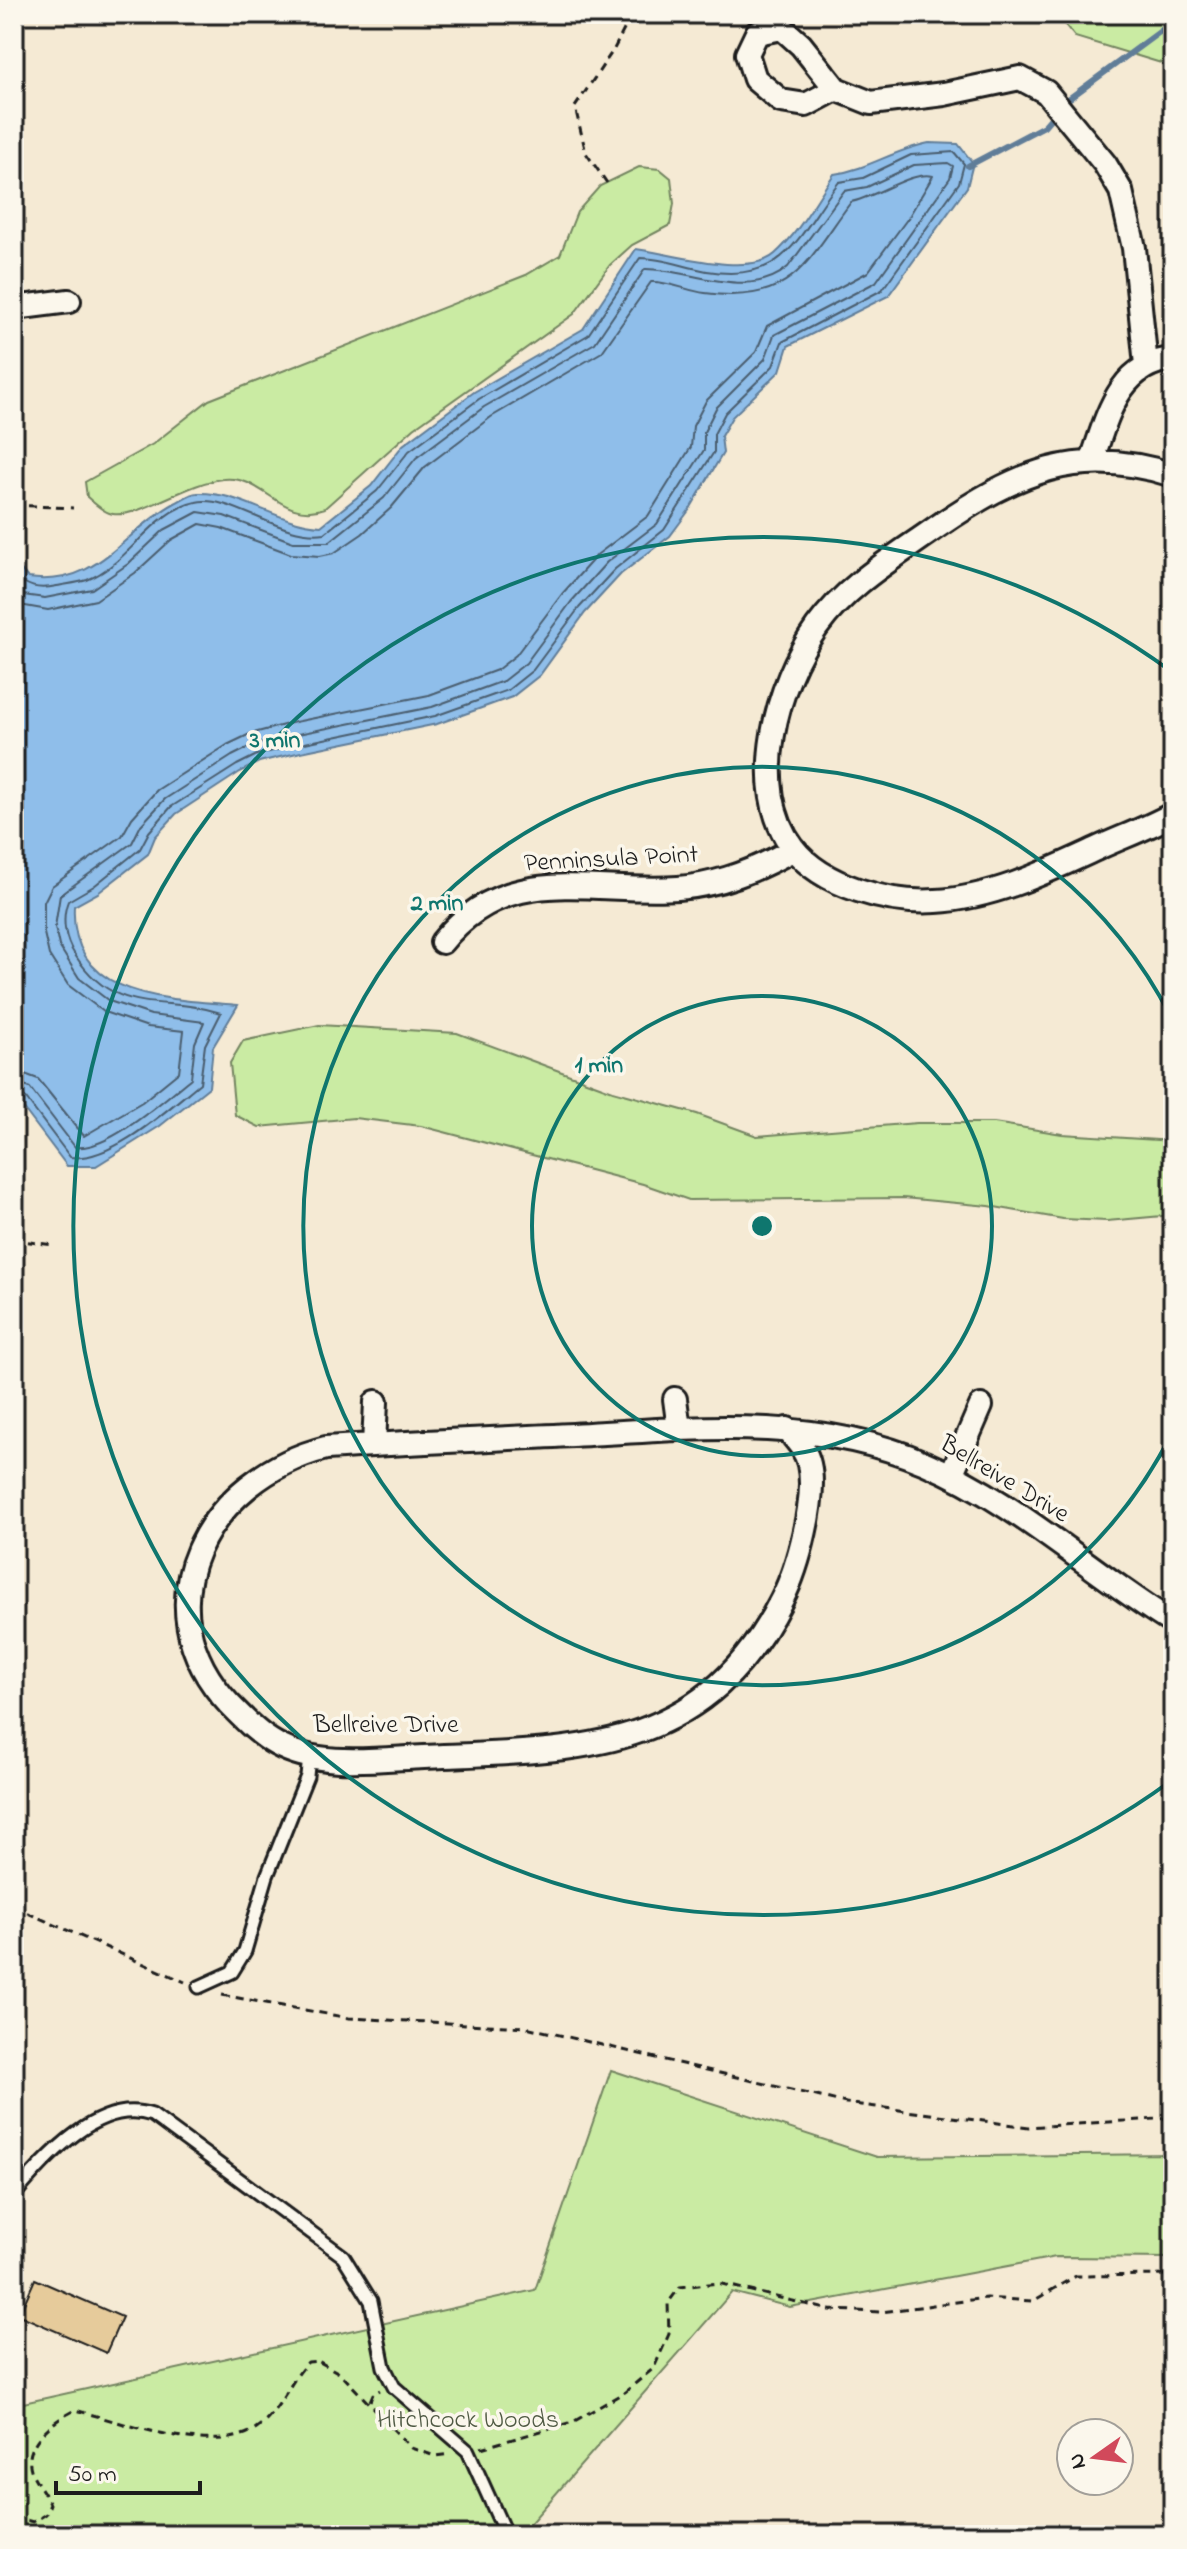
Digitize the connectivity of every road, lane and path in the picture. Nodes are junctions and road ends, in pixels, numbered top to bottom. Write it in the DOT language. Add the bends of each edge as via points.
graph roads {
  1 [pos="632,14"];
  2 [pos="836,89"];
  3 [pos="607,183"];
  4 [pos="69,301"];
  5 [pos="14,308"];
  6 [pos="1173,359"];
  7 [pos="1146,365"];
  8 [pos="1092,460"];
  9 [pos="1173,475"];
  10 [pos="14,505"];
  11 [pos="73,508"];
  12 [pos="1165,818"];
  13 [pos="794,849"];
  14 [pos="442,942"];
  15 [pos="14,1240"];
  16 [pos="54,1245"];
  17 [pos="675,1399"];
  18 [pos="376,1402"];
  19 [pos="981,1406"];
  20 [pos="679,1429"];
  21 [pos="787,1429"];
  22 [pos="374,1445"];
  23 [pos="951,1475"];
  24 [pos="1173,1623"];
  25 [pos="309,1756"];
  26 [pos="14,1907"];
  27 [pos="199,1987"];
  28 [pos="1173,2118"];
  29 [pos="14,2195"];
  30 [pos="1173,2275"];
  31 [pos="468,2451"];
  32 [pos="14,2517"];
  33 [pos="506,2535"];
  1 -- 3 [label="path" via="575,107 586,153"];
  2 -- 7 [label="street" via="871,103 1020,78 1046,92 1121,191 1134,248"];
  4 -- 5 [label="street"];
  6 -- 7 [label="street"];
  7 -- 8 [label="street" via="1116,396"];
  8 -- 9 [label="street"];
  8 -- 13 [label="street" via="1049,467 989,494 874,571 818,626 793,667 773,736 771,786"];
  10 -- 11 [label="path"];
  12 -- 13 [label="street" via="1027,878 979,895 935,902 850,887"];
  13 -- 14 [label="street, Penninsula Point" via="744,874 701,885 564,886 502,896 472,910"];
  15 -- 16 [label="path"];
  17 -- 20 [label="street"];
  18 -- 22 [label="street"];
  19 -- 23 [label="street"];
  20 -- 21 [label="street, Bellreive Drive"];
  20 -- 22 [label="street, Bellreive Drive"];
  21 -- 23 [label="street, Bellreive Drive" via="892,1451"];
  21 -- 25 [label="street, Bellreive Drive" via="810,1466 807,1514 792,1576 757,1642 699,1701 640,1732 576,1748 381,1759"];
  22 -- 25 [label="street, Bellreive Drive" via="315,1451 265,1472 230,1499 210,1524 195,1558 188,1618 204,1672 262,1736"];
  23 -- 24 [label="street, Bellreive Drive"];
  25 -- 27 [label="lane" via="307,1776 267,1876 245,1951 232,1972"];
  26 -- 27 [label="path"];
  27 -- 28 [label="path" via="235,1999 349,2018 526,2027 846,2103 1029,2127"];
  29 -- 31 [label="lane" via="43,2161 96,2120 124,2112 152,2115 343,2256 371,2301 384,2367 394,2387"];
  30 -- 31 [label="path" via="1076,2276 1033,2301 986,2298 881,2312 830,2310 718,2283 680,2287 668,2303 669,2334 654,2368 625,2392 573,2422"];
  31 -- 32 [label="path" via="435,2456 411,2448 341,2374 318,2361 308,2362 261,2425 238,2438 215,2441 75,2410 40,2434 32,2455 31,2472 50,2504 46,2514 33,2522"];
  31 -- 33 [label="lane"];
}
